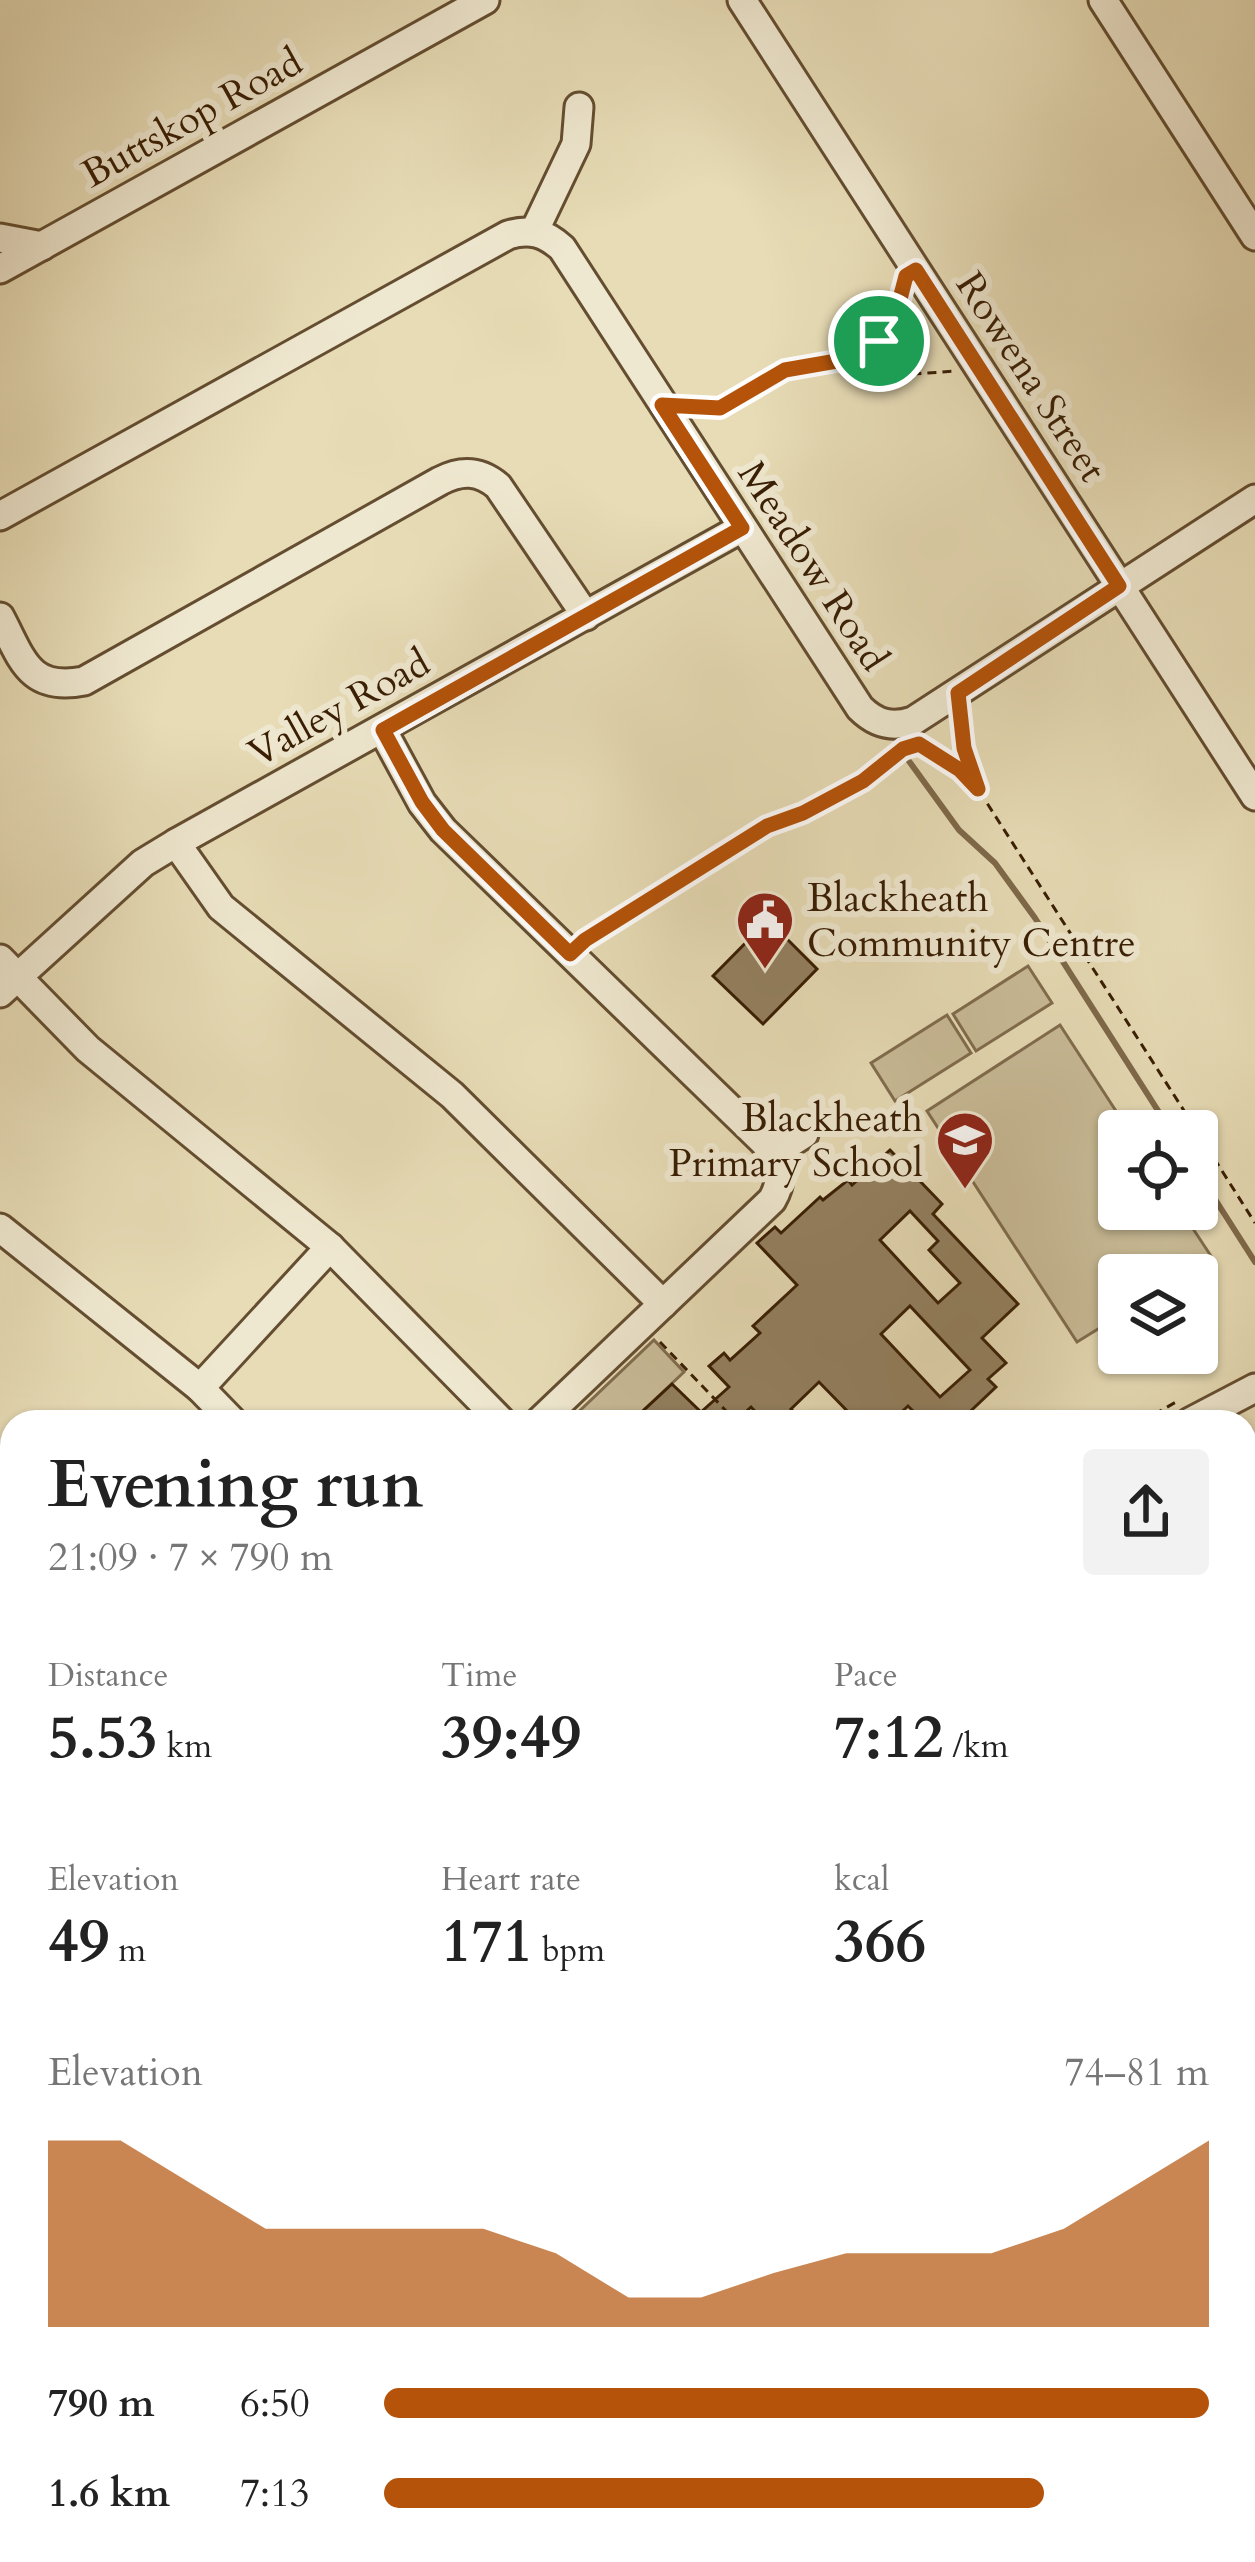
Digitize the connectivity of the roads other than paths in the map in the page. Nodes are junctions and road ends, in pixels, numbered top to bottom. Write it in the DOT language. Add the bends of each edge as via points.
graph roads {
  1 [pos="485,0"];
  2 [pos="742,0"];
  3 [pos="1103,0"];
  4 [pos="580,107"];
  5 [pos="534,232"];
  6 [pos="1255,236"];
  7 [pos="0,238"];
  8 [pos="42,246"];
  9 [pos="0,269"];
  10 [pos="1255,499"];
  11 [pos="0,516"];
  12 [pos="742,528"];
  13 [pos="1119,586"];
  14 [pos="0,616"];
  15 [pos="586,616"];
  16 [pos="383,730"];
  17 [pos="1255,796"];
  18 [pos="176,843"];
  19 [pos="6,977"];
  20 [pos="804,1134"];
  21 [pos="776,1167"];
  22 [pos="0,1228"];
  23 [pos="330,1247"];
  24 [pos="653,1313"];
  25 [pos="200,1388"];
  26 [pos="1255,1388"];
  27 [pos="221,1410"];
  28 [pos="490,1410"];
  29 [pos="552,1410"];
  30 [pos="1214,1410"];
  1 -- 8 [label="street, Buttskop Road"];
  2 -- 13 [label="street, Rowena Street"];
  3 -- 6 [label="street"];
  4 -- 5 [label="street" via="576,144"];
  5 -- 11 [label="street" via="508,235"];
  5 -- 12 [label="street, Meadow Road" via="562,248"];
  7 -- 8 [label="street"];
  8 -- 9 [label="street, Buttskop Road"];
  10 -- 13 [label="street"];
  12 -- 13 [label="street, Meadow Road" via="860,708 909,735"];
  12 -- 15 [label="street, Valley Road"];
  13 -- 17 [label="street, Rowena Street"];
  14 -- 15 [label="street" via="37,678 84,681 468,472 499,486"];
  15 -- 16 [label="street, Valley Road"];
  16 -- 18 [label="street, Valley Road"];
  16 -- 21 [label="street" via="443,830 738,1100"];
  18 -- 19 [label="street, Valley Road"];
  18 -- 24 [label="street" via="241,926 452,1095"];
  19 -- 23 [label="street"];
  20 -- 21 [label="street"];
  21 -- 24 [label="street" via="772,1200 740,1247"];
  22 -- 25 [label="street"];
  23 -- 25 [label="street"];
  23 -- 28 [label="street"];
  24 -- 29 [label="street"];
  25 -- 27 [label="street"];
  26 -- 30 [label="street"];
}
